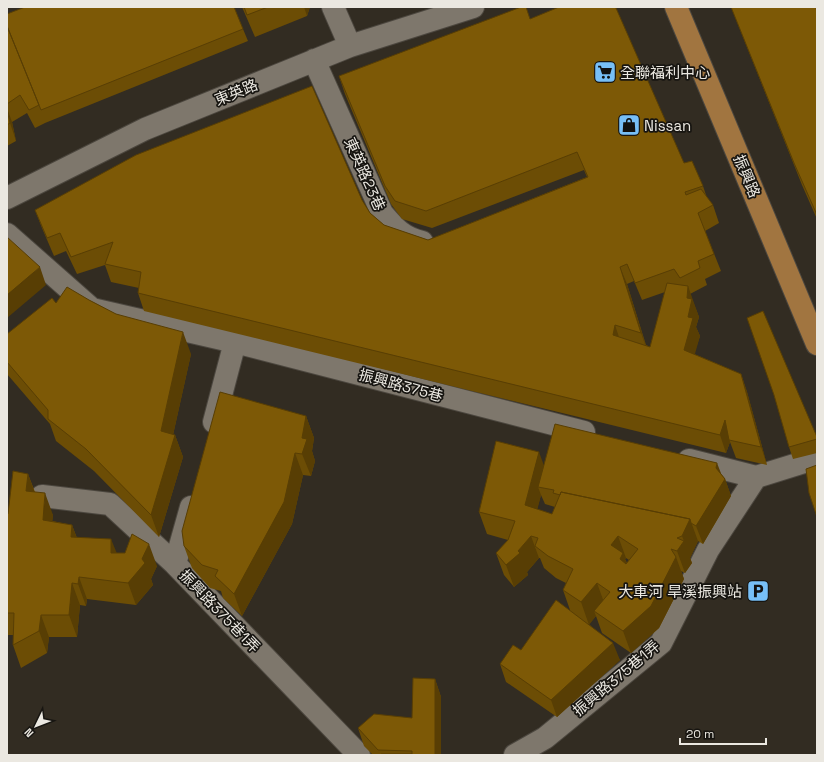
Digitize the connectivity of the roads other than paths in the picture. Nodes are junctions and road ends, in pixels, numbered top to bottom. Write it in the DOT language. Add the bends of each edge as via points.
graph roads {
  1 [pos="333,7"];
  2 [pos="473,7"];
  3 [pos="676,7"];
  4 [pos="350,46"];
  5 [pos="314,60"];
  6 [pos="7,198"];
  7 [pos="7,234"];
  8 [pos="442,242"];
  9 [pos="236,342"];
  10 [pos="817,344"];
  11 [pos="603,437"];
  12 [pos="208,442"];
  13 [pos="672,455"];
  14 [pos="817,458"];
  15 [pos="756,477"];
  16 [pos="196,488"];
  17 [pos="42,496"];
  18 [pos="175,564"];
  19 [pos="359,755"];
  20 [pos="515,755"];
  1 -- 4 [label="street"];
  2 -- 4 [label="street, 東英路"];
  3 -- 10 [label="main road, 振興路"];
  4 -- 5 [label="street, 東英路"];
  5 -- 6 [label="street, 東英路" via="145,129"];
  5 -- 8 [label="street, 東英路23巷" via="382,213 398,232 415,240 435,244"];
  7 -- 9 [label="street, 振興路375巷" via="92,309"];
  9 -- 11 [label="street, 振興路375巷"];
  9 -- 12 [label="street"];
  13 -- 15 [label="street"];
  14 -- 15 [label="street"];
  15 -- 20 [label="street, 振興路375巷1弄" via="708,550 661,643 544,738"];
  16 -- 18 [label="street, 振興路375巷1弄"];
  17 -- 18 [label="street" via="110,504"];
  18 -- 19 [label="street, 振興路375巷1弄"];
}
